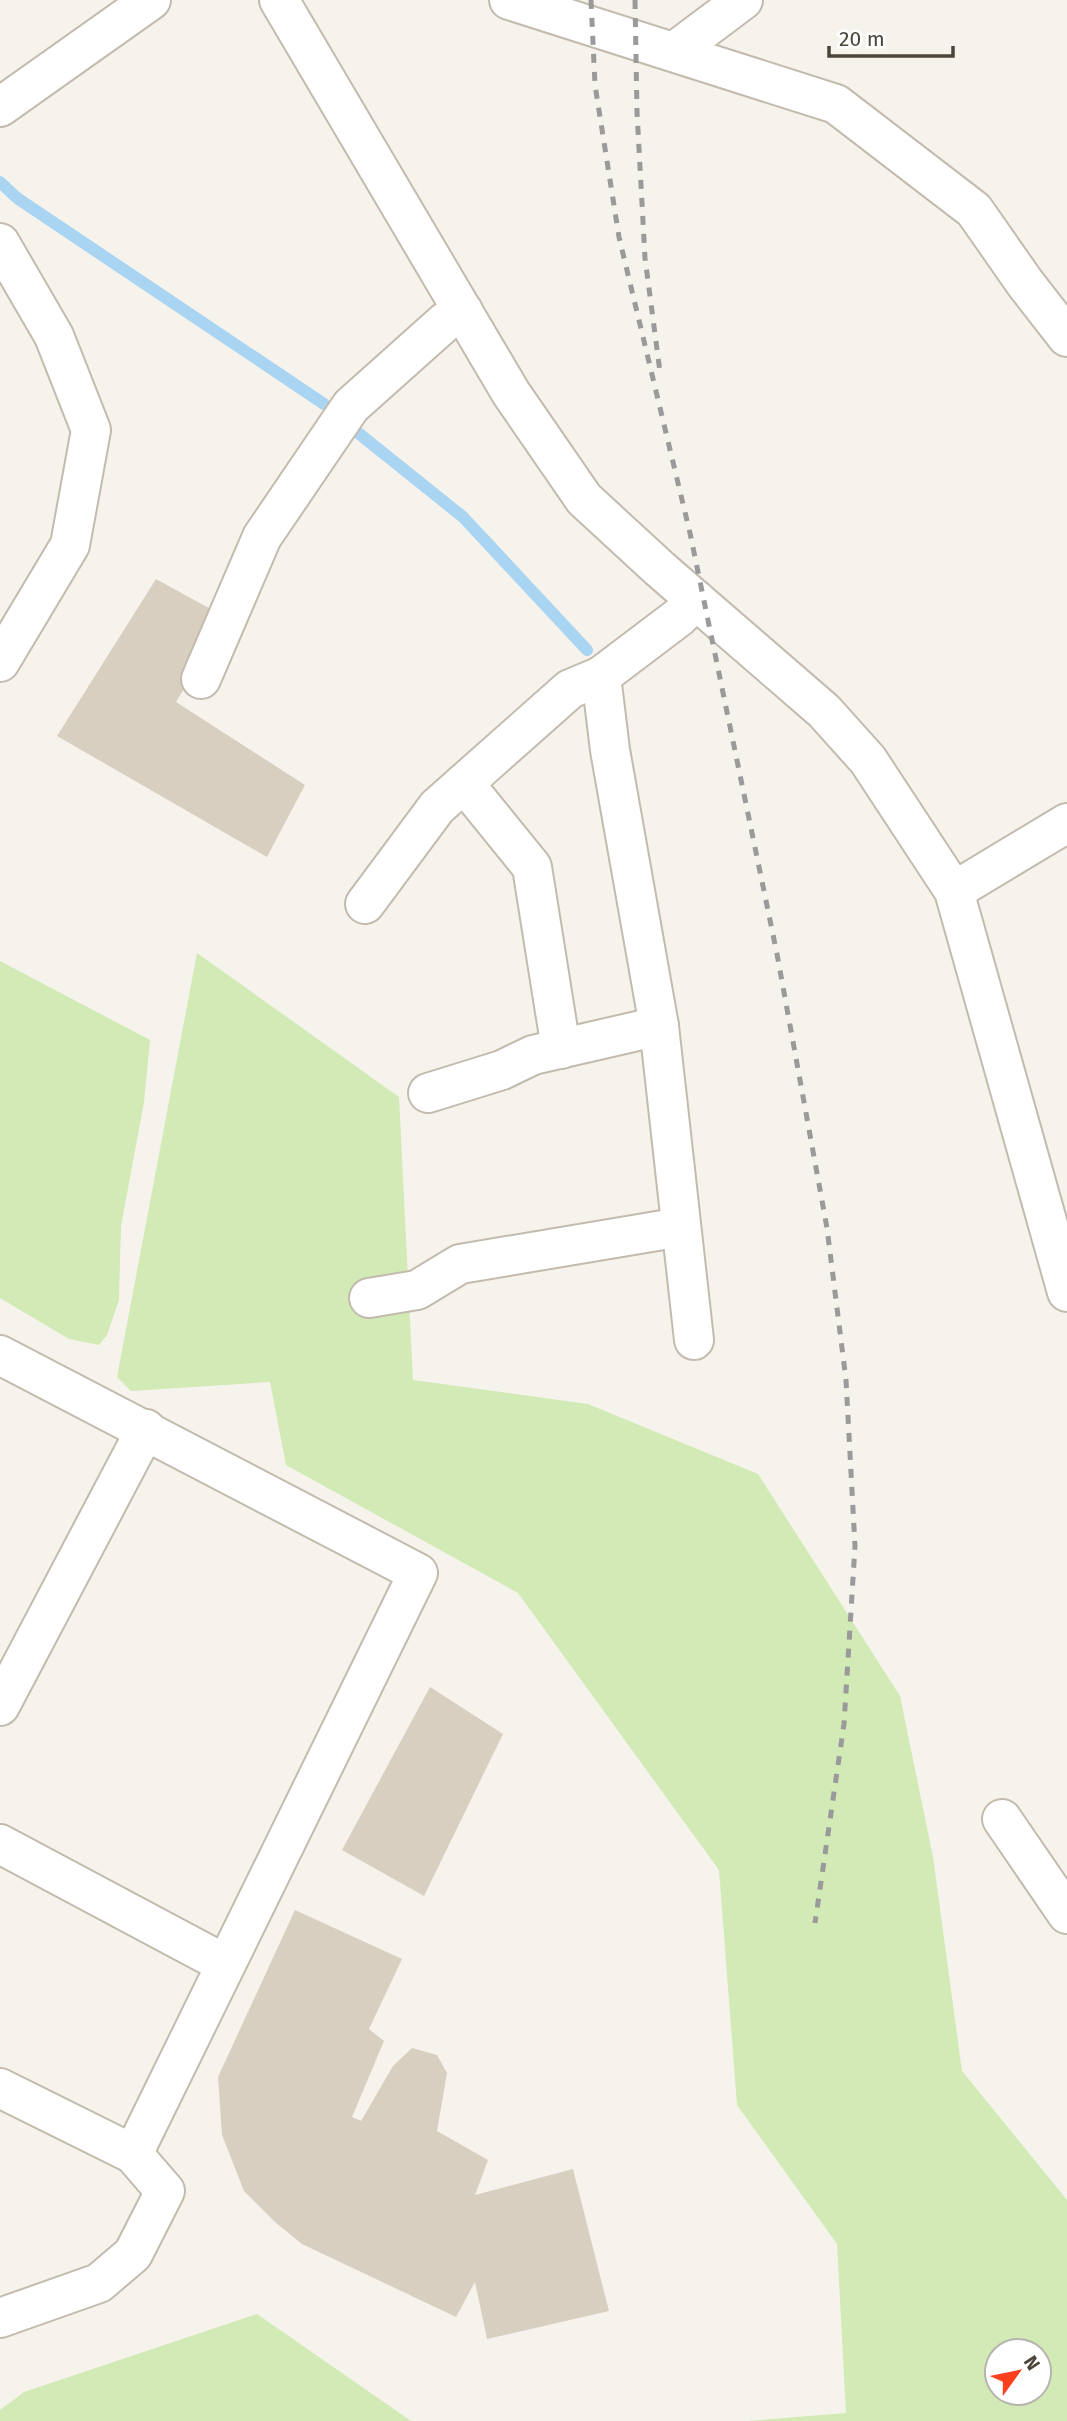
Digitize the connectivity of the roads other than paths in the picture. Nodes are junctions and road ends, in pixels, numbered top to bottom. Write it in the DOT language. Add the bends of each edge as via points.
graph roads {
  1 [pos="151,0"];
  2 [pos="279,0"];
  3 [pos="509,0"];
  4 [pos="743,0"];
  5 [pos="675,51"];
  6 [pos="0,107"];
  7 [pos="0,243"];
  8 [pos="463,311"];
  9 [pos="1067,337"];
  10 [pos="696,600"];
  11 [pos="0,662"];
  12 [pos="601,676"];
  13 [pos="201,679"];
  14 [pos="464,783"];
  15 [pos="1067,823"];
  16 [pos="954,891"];
  17 [pos="365,904"];
  18 [pos="659,1026"];
  19 [pos="561,1049"];
  20 [pos="428,1093"];
  21 [pos="681,1227"];
  22 [pos="1067,1293"];
  23 [pos="369,1298"];
  24 [pos="694,1339"];
  25 [pos="0,1355"];
  26 [pos="146,1429"];
  27 [pos="0,1706"];
  28 [pos="1002,1819"];
  29 [pos="0,1844"];
  30 [pos="1067,1914"];
  31 [pos="225,1964"];
  32 [pos="0,2088"];
  33 [pos="133,2154"];
  34 [pos="0,2318"];
  1 -- 6 [label="street"];
  2 -- 8 [label="street"];
  3 -- 5 [label="street"];
  4 -- 5 [label="street"];
  5 -- 9 [label="street" via="836,104 974,210"];
  7 -- 11 [label="street" via="54,336 91,430 70,545"];
  8 -- 10 [label="street" via="511,393 583,499"];
  8 -- 13 [label="street" via="351,406 262,537"];
  10 -- 12 [label="street"];
  10 -- 16 [label="street" via="824,711 868,760"];
  12 -- 14 [label="street" via="570,689"];
  12 -- 18 [label="street"];
  14 -- 17 [label="street" via="437,807"];
  14 -- 19 [label="street" via="532,867"];
  15 -- 16 [label="street"];
  16 -- 22 [label="street"];
  18 -- 19 [label="street"];
  18 -- 21 [label="street"];
  19 -- 20 [label="street"];
  21 -- 23 [label="street" via="460,1264 417,1290"];
  21 -- 24 [label="street"];
  25 -- 26 [label="street"];
  26 -- 27 [label="street"];
  26 -- 31 [label="street" via="418,1573"];
  28 -- 30 [label="street"];
  29 -- 31 [label="street"];
  31 -- 33 [label="street"];
  32 -- 33 [label="street"];
  33 -- 34 [label="street" via="165,2191 133,2255 99,2283"];
}
